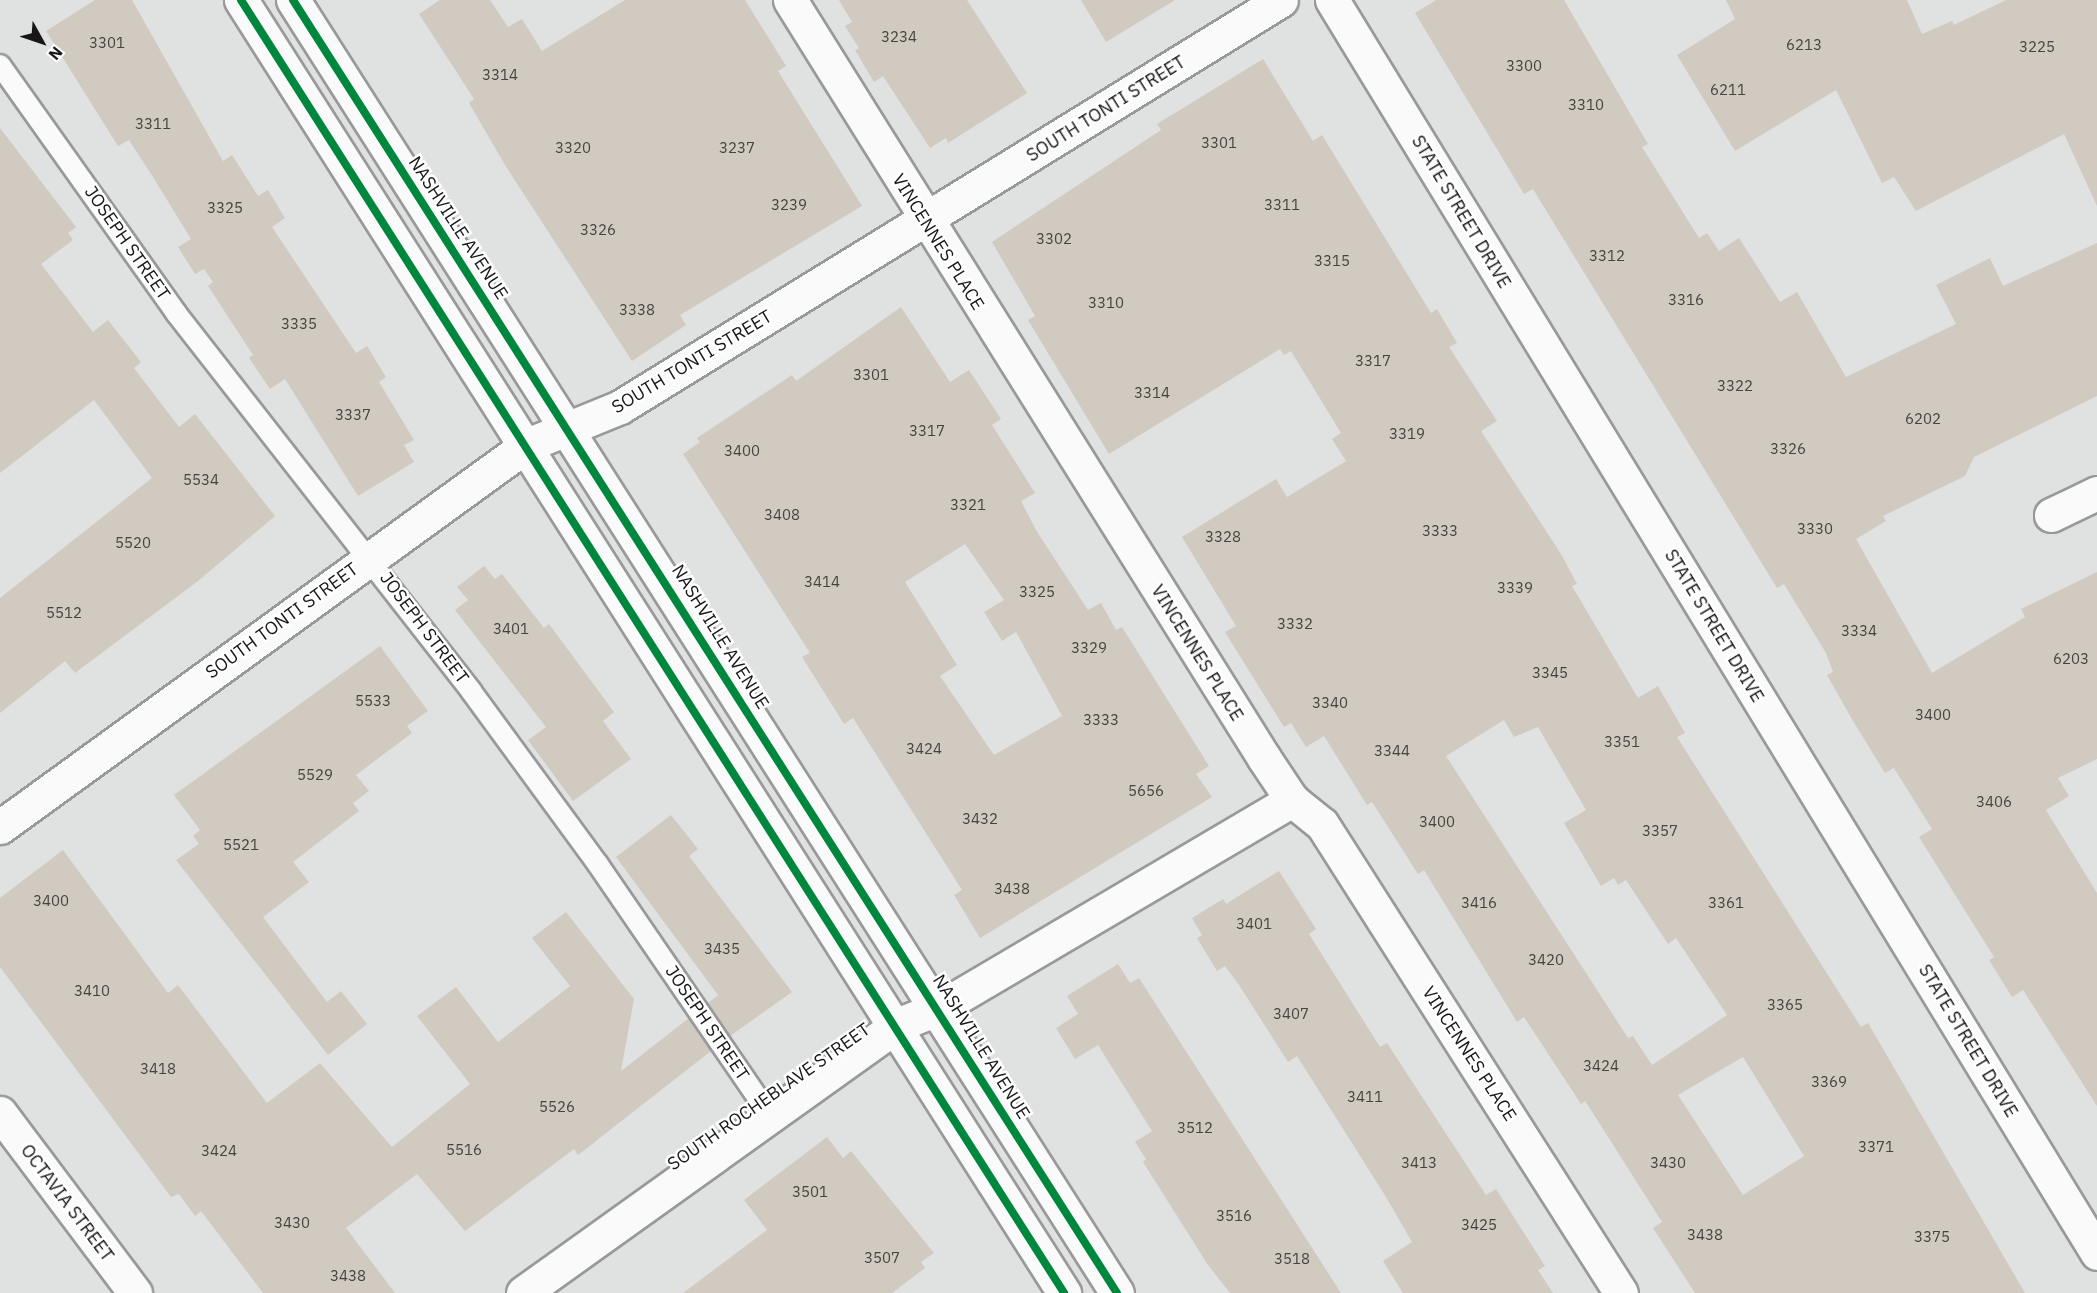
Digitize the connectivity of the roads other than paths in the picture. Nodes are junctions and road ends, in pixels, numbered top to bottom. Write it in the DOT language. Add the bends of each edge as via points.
graph roads {
  1 [pos="241,0"];
  2 [pos="293,0"];
  3 [pos="790,0"];
  4 [pos="1281,0"];
  5 [pos="1332,0"];
  6 [pos="0,65"];
  7 [pos="924,222"];
  8 [pos="570,428"];
  9 [pos="527,445"];
  10 [pos="2097,493"];
  11 [pos="2050,515"];
  12 [pos="370,557"];
  13 [pos="1292,800"];
  14 [pos="0,827"];
  15 [pos="939,1008"];
  16 [pos="897,1025"];
  17 [pos="0,1113"];
  18 [pos="770,1114"];
  19 [pos="2097,1253"];
  20 [pos="135,1293"];
  21 [pos="523,1293"];
  22 [pos="1064,1293"];
  23 [pos="1117,1293"];
  24 [pos="1622,1293"];
  1 -- 9 [label="street"];
  2 -- 8 [label="street, NASHVILLE AVENUE"];
  3 -- 7 [label="street, VINCENNES PLACE"];
  4 -- 7 [label="street, SOUTH TONTI STREET"];
  5 -- 19 [label="street, STATE STREET DRIVE"];
  6 -- 12 [label="lane, JOSEPH STREET" via="176,313"];
  7 -- 8 [label="street, SOUTH TONTI STREET" via="620,407"];
  7 -- 13 [label="street, VINCENNES PLACE"];
  8 -- 9 [label="street, SOUTH TONTI STREET"];
  8 -- 15 [label="street, NASHVILLE AVENUE"];
  9 -- 12 [label="street, SOUTH TONTI STREET"];
  9 -- 16 [label="street"];
  10 -- 11 [label="street"];
  12 -- 14 [label="street, SOUTH TONTI STREET"];
  12 -- 18 [label="lane, JOSEPH STREET" via="597,863"];
  13 -- 15 [label="street, SOUTH ROCHEBLAVE STREET"];
  13 -- 24 [label="street, VINCENNES PLACE" via="1322,824"];
  15 -- 16 [label="street, SOUTH ROCHEBLAVE STREET"];
  15 -- 23 [label="street, NASHVILLE AVENUE"];
  16 -- 18 [label="street, SOUTH ROCHEBLAVE STREET"];
  16 -- 22 [label="street"];
  17 -- 20 [label="street, OCTAVIA STREET"];
  18 -- 21 [label="street, SOUTH ROCHEBLAVE STREET"];
}
